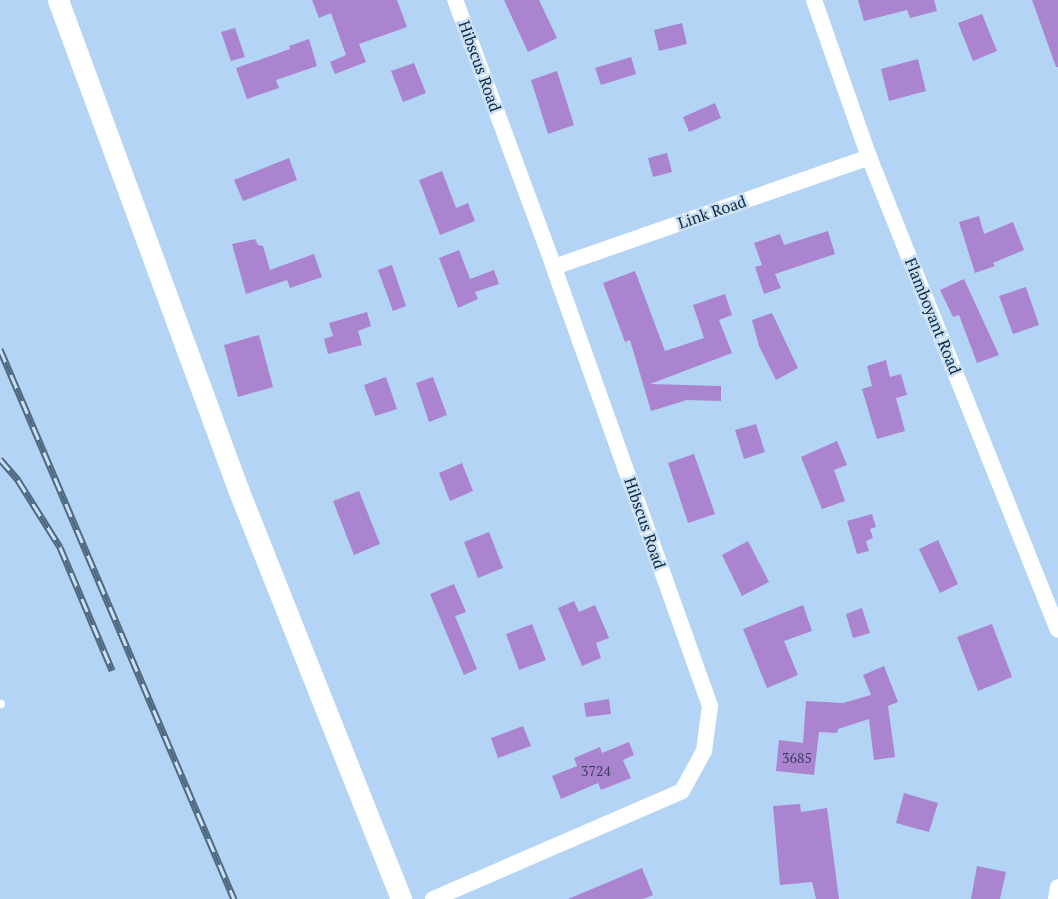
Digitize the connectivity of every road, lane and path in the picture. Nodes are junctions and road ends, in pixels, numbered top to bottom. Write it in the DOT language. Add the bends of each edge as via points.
graph roads {
  1 [pos="58,0"];
  2 [pos="455,0"];
  3 [pos="814,0"];
  4 [pos="869,157"];
  5 [pos="555,267"];
  6 [pos="1058,630"];
  7 [pos="1058,887"];
  8 [pos="401,899"];
  9 [pos="433,899"];
  10 [pos="1056,899"];
  1 -- 8 [label="street" via="238,489"];
  2 -- 5 [label="street, Hibscus Road"];
  3 -- 4 [label="street, Flamboyant Road"];
  4 -- 5 [label="street, Link Road"];
  4 -- 6 [label="street, Flamboyant Road"];
  5 -- 9 [label="street, Hibscus Road" via="710,706 704,751 682,791"];
  7 -- 10 [label="street"];
}
